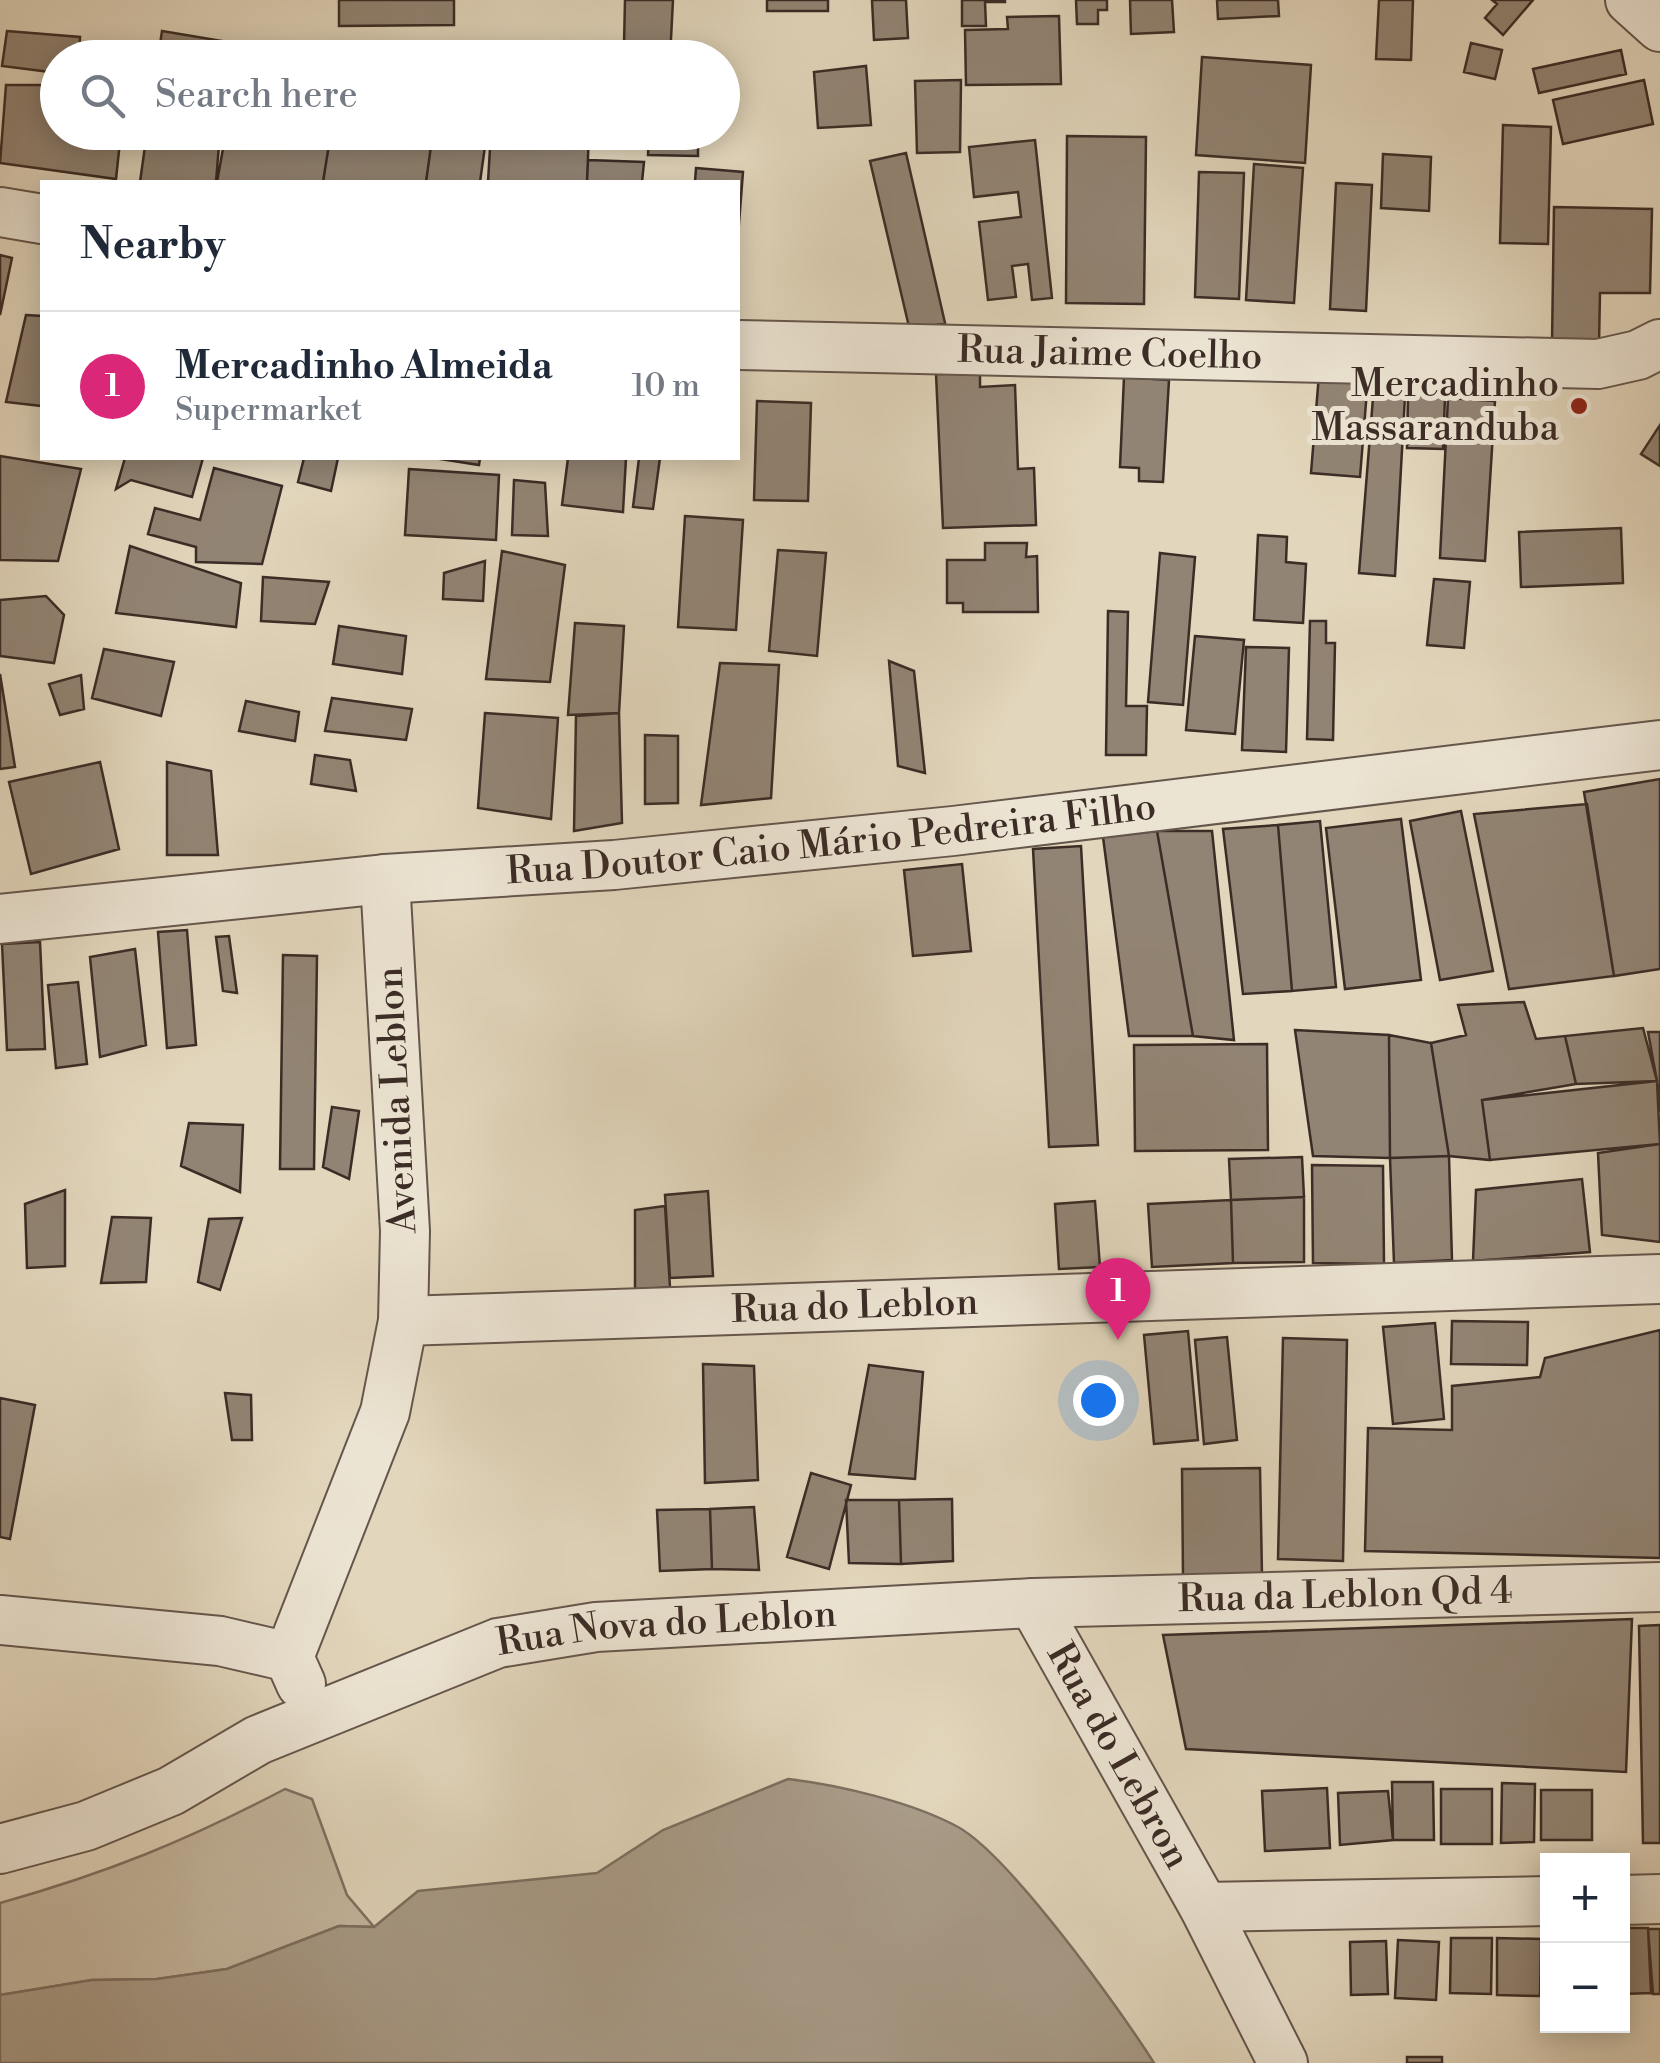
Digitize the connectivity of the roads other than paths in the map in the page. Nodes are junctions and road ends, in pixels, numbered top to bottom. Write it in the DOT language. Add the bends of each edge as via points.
graph roads {
  1 [pos="1630,0"];
  2 [pos="1660,27"];
  3 [pos="0,212"];
  4 [pos="40,218"];
  5 [pos="1660,344"];
  6 [pos="740,345"];
  7 [pos="1660,745"];
  8 [pos="385,879"];
  9 [pos="0,918"];
  10 [pos="1660,1279"];
  11 [pos="404,1321"];
  12 [pos="1660,1587"];
  13 [pos="1033,1603"];
  14 [pos="0,1620"];
  15 [pos="289,1656"];
  16 [pos="315,1716"];
  17 [pos="0,1849"];
  18 [pos="1660,1899"];
  19 [pos="1630,1900"];
  20 [pos="1540,1901"];
  21 [pos="1204,1906"];
  22 [pos="1284,2063"];
  1 -- 2 [label="street"];
  3 -- 4 [label="street"];
  5 -- 6 [label="street, Rua Jaime Coelho" via="1598,364"];
  7 -- 8 [label="street, Rua Doutor Caio Mário Pedreira Filho" via="952,831 614,865"];
  8 -- 9 [label="street, Rua Doutor Caio Mário Pedreira Filho"];
  8 -- 11 [label="street, Avenida Leblon"];
  10 -- 11 [label="street, Rua do Leblon"];
  11 -- 15 [label="street" via="384,1412"];
  12 -- 13 [label="street, Rua da Leblon Qd 4"];
  13 -- 16 [label="street, Rua Nova do Leblon" via="596,1626 498,1643"];
  13 -- 21 [label="street, Rua do Lebron"];
  14 -- 15 [label="street" via="220,1641"];
  15 -- 16 [label="street"];
  16 -- 17 [label="street" via="170,1791 86,1826"];
  18 -- 19 [label="street"];
  20 -- 21 [label="street, Rua do Lebron"];
  21 -- 22 [label="street, Rua do Lebron"];
}
